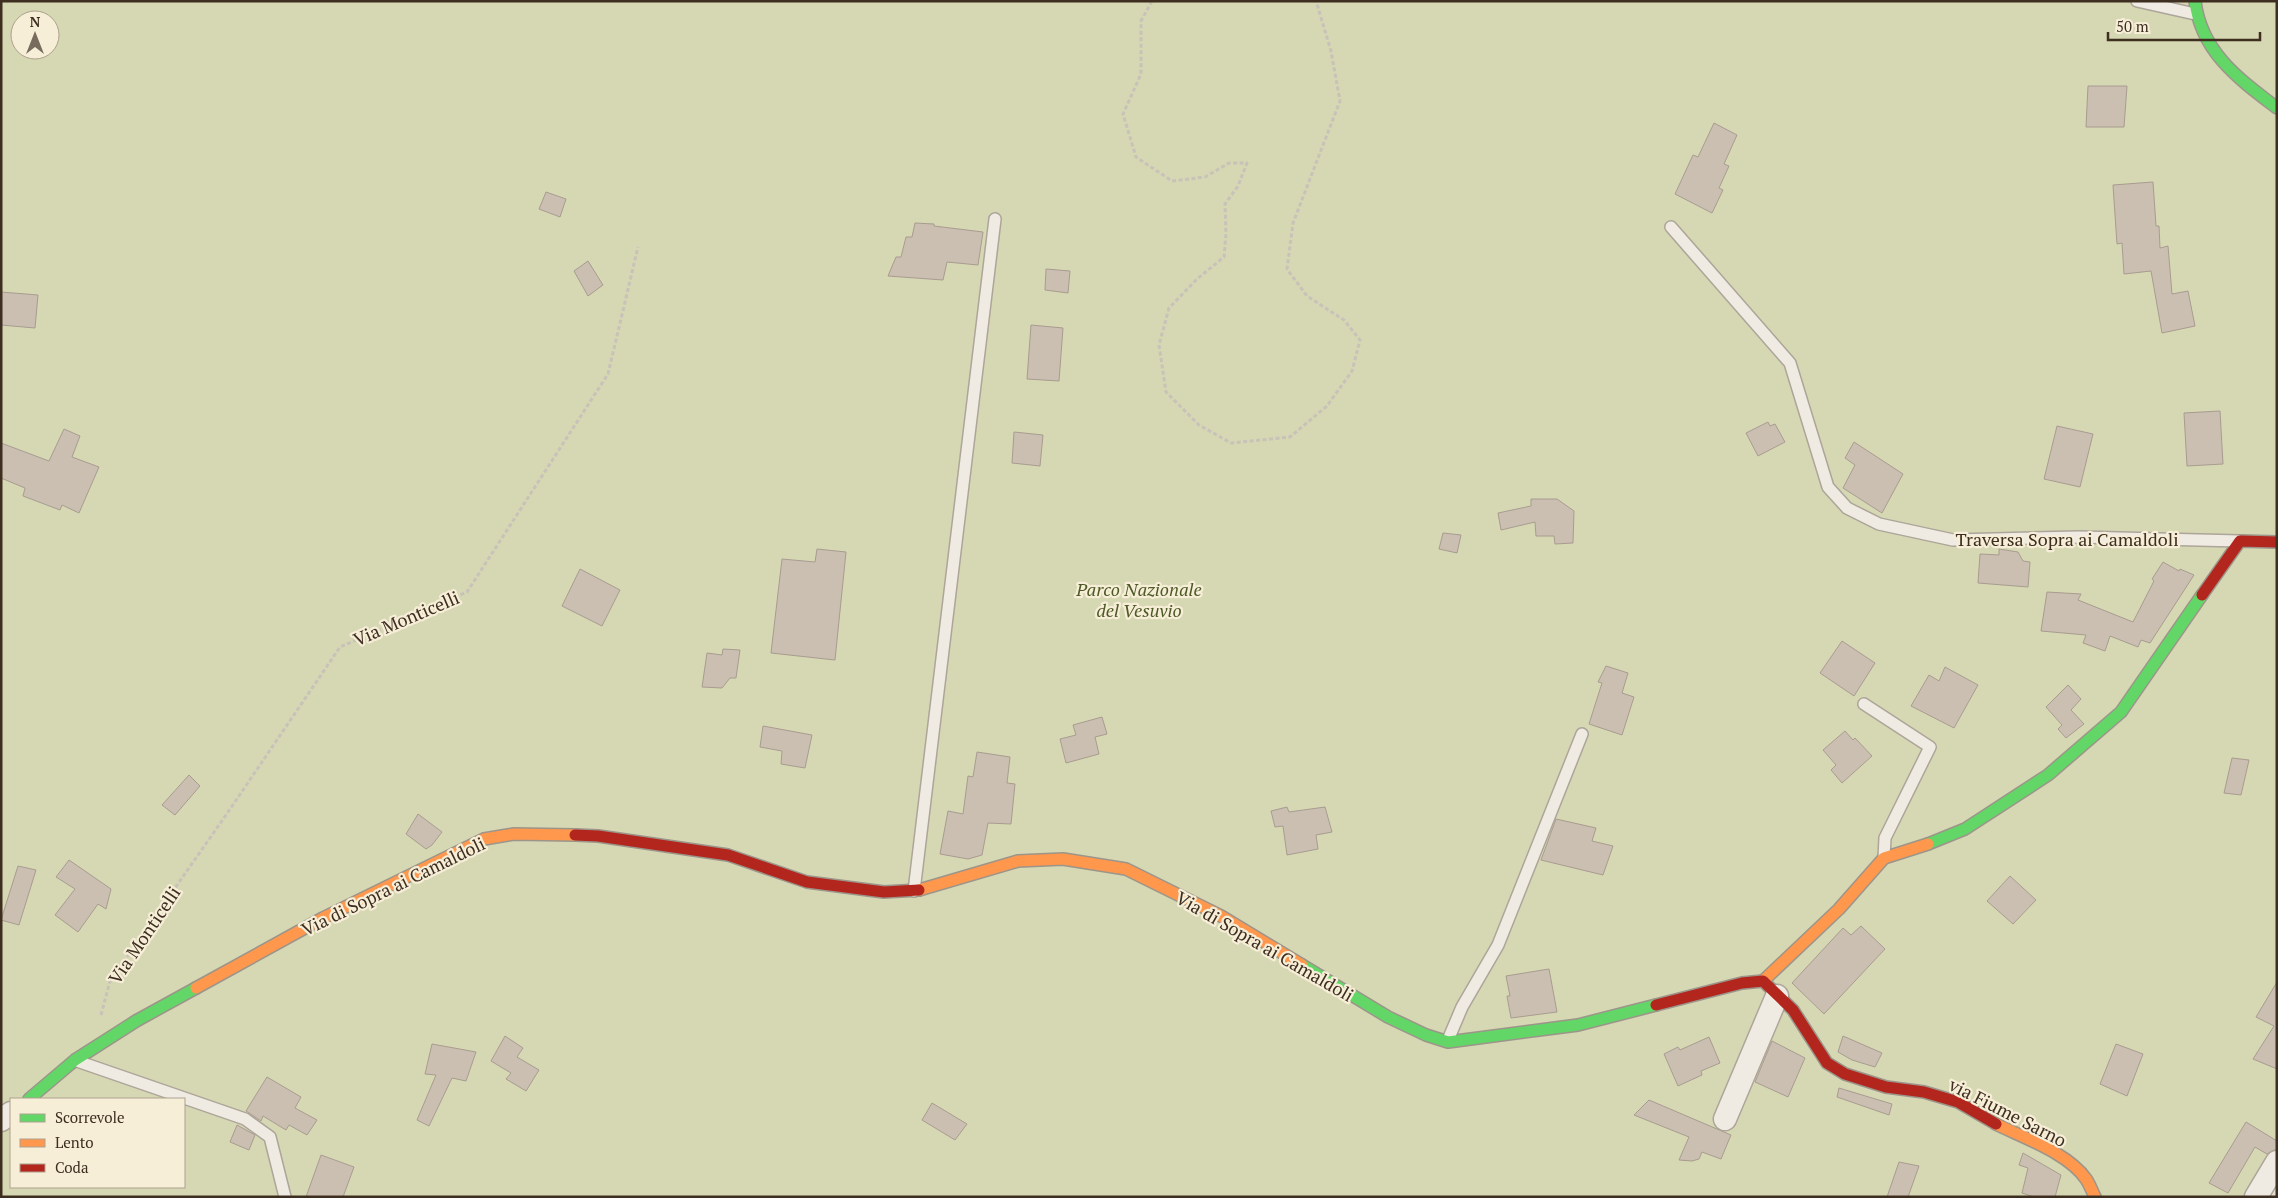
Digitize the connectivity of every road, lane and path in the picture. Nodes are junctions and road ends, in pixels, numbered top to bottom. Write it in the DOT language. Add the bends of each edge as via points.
graph roads {
  1 [pos="1152,1"];
  2 [pos="1316,1"];
  3 [pos="2137,1"];
  4 [pos="2195,1"];
  5 [pos="2195,14"];
  6 [pos="2277,108"];
  7 [pos="995,219"];
  8 [pos="1671,227"];
  9 [pos="638,247"];
  10 [pos="2240,541"];
  11 [pos="2277,542"];
  12 [pos="1864,704"];
  13 [pos="1582,734"];
  14 [pos="1884,858"];
  15 [pos="914,891"];
  16 [pos="1770,989"];
  17 [pos="1448,1042"];
  18 [pos="92,1048"];
  19 [pos="75,1060"];
  20 [pos="30,1098"];
  21 [pos="184,1098"];
  22 [pos="185,1098"];
  23 [pos="1725,1119"];
  24 [pos="2277,1162"];
  25 [pos="285,1197"];
  26 [pos="2095,1197"];
  27 [pos="2256,1197"];
  1 -- 2 [label="path" via="1141,21 1141,74 1123,114 1136,157 1172,181 1205,177 1229,163 1247,163 1238,186 1225,204 1224,257 1197,279 1170,308 1159,346 1166,392 1199,425 1231,443 1290,438 1327,406 1352,371 1360,340 1344,320 1307,296 1287,269 1293,223 1340,101 1331,51"];
  3 -- 5 [label="lane"];
  4 -- 5 [label="street"];
  5 -- 6 [label="street" via="2212,51"];
  7 -- 15 [label="lane"];
  8 -- 10 [label="lane, Traversa Sopra ai Camaldoli" via="1790,363 1828,487 1847,508 1879,524 1954,540 2079,537"];
  9 -- 18 [label="path, Via Monticelli" via="608,374 467,592 340,647 110,981"];
  10 -- 11 [label="street"];
  10 -- 14 [label="street" via="2121,712 2048,775 1965,829"];
  12 -- 14 [label="lane" via="1930,747 1885,838"];
  13 -- 17 [label="lane" via="1498,945 1462,1007"];
  14 -- 16 [label="street"];
  15 -- 17 [label="street, Via di Sopra ai Camaldoli" via="1018,861 1063,859 1126,869 1221,916 1388,1017"];
  15 -- 18 [label="street, Via di Sopra ai Camaldoli" via="884,892 807,882 728,855 631,840 559,834 514,834 484,839 323,918"];
  16 -- 17 [label="street, Via di Sopra ai Camaldoli" via="1742,983 1578,1025"];
  16 -- 23 [label="street"];
  16 -- 26 [label="street, via Fiume Sarno" via="1792,1010 1827,1063 1845,1074 1886,1088 1924,1092 1958,1102 2072,1164"];
  18 -- 19 [label="street, Via di Sopra ai Camaldoli"];
  19 -- 20 [label="street, Via di Sopra ai Camaldoli"];
  19 -- 21 [label="lane"];
  22 -- 25 [label="lane" via="245,1119 270,1137"];
  24 -- 27 [label="street"];
}
